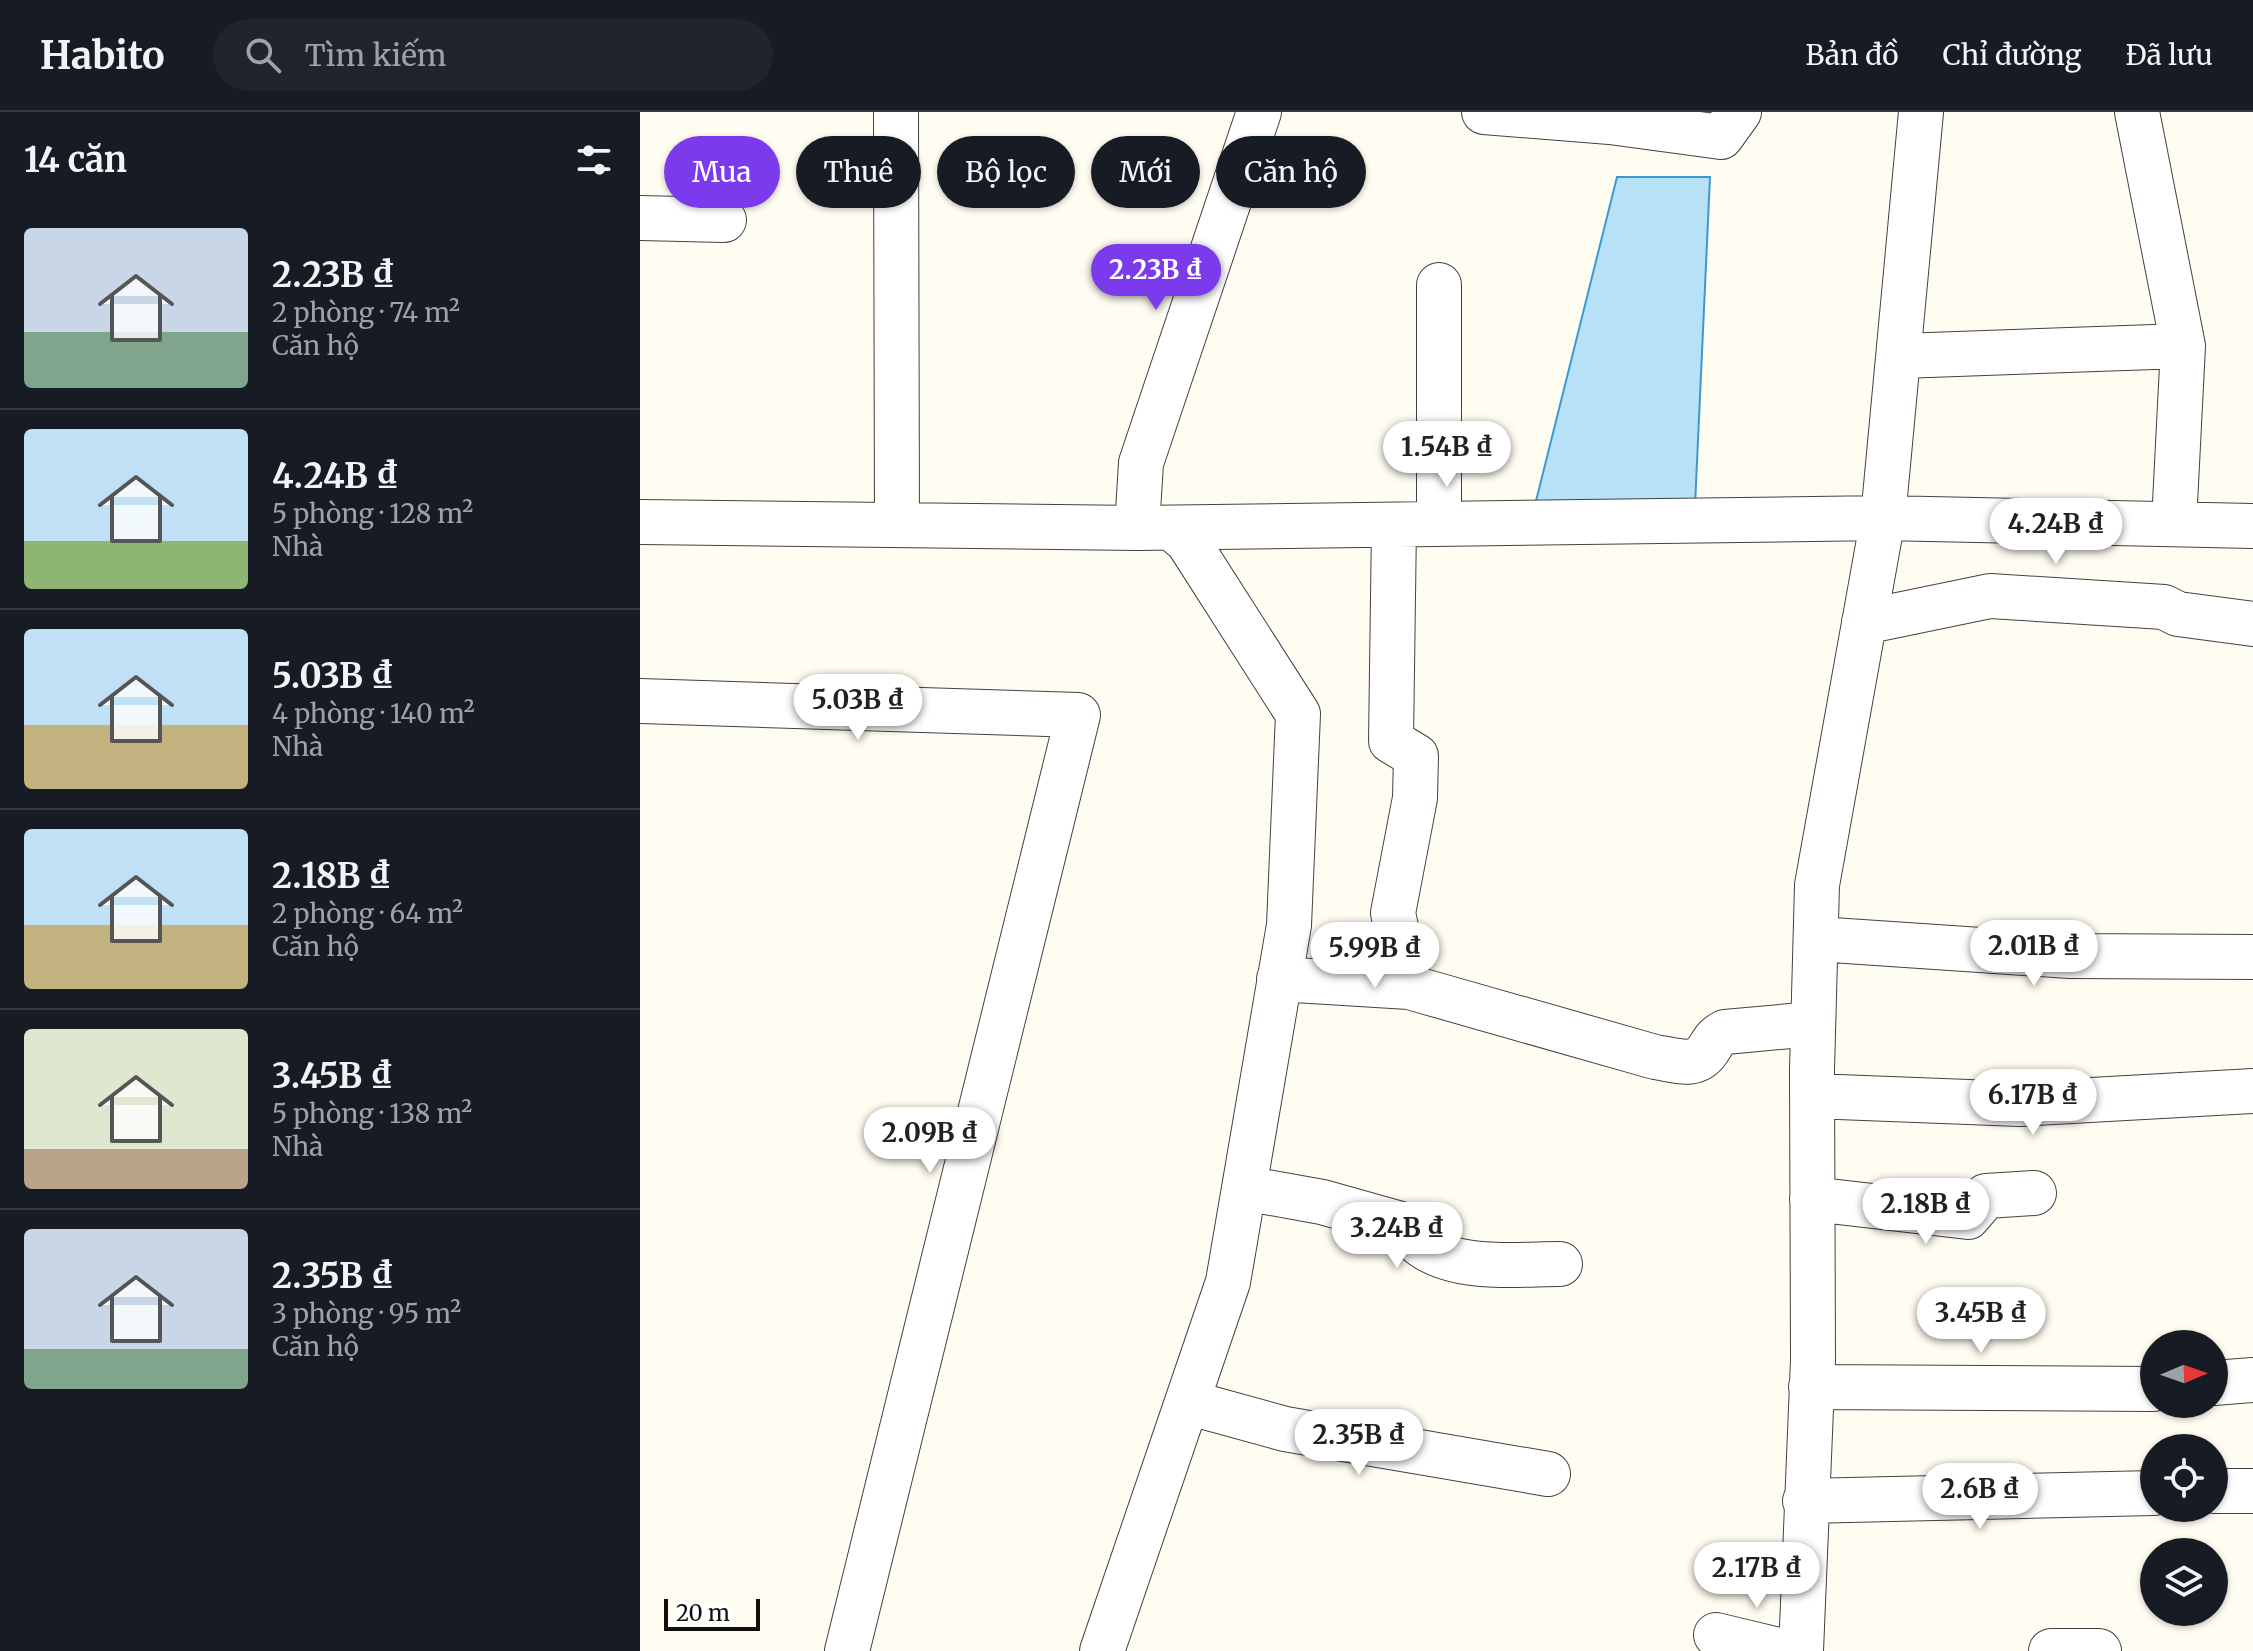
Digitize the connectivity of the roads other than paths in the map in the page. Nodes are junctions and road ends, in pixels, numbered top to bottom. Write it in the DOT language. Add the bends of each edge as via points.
graph roads {
  1 [pos="896,112"];
  2 [pos="1259,112"];
  3 [pos="1484,112"];
  4 [pos="1739,112"];
  5 [pos="2137,112"];
  6 [pos="1913,113"];
  7 [pos="1610,117"];
  8 [pos="640,218"];
  9 [pos="724,220"];
  10 [pos="1439,285"];
  11 [pos="2183,346"];
  12 [pos="1901,356"];
  13 [pos="1883,518"];
  14 [pos="640,522"];
  15 [pos="2174,523"];
  16 [pos="1439,524"];
  17 [pos="897,525"];
  18 [pos="1394,525"];
  19 [pos="2253,526"];
  20 [pos="1154,528"];
  21 [pos="1864,622"];
  22 [pos="2253,624"];
  23 [pos="640,701"];
  24 [pos="1817,939"];
  25 [pos="2253,957"];
  26 [pos="1279,979"];
  27 [pos="1409,987"];
  28 [pos="1813,1024"];
  29 [pos="2253,1091"];
  30 [pos="1812,1096"];
  31 [pos="1244,1188"];
  32 [pos="2034,1193"];
  33 [pos="1812,1199"];
  34 [pos="1560,1264"];
  35 [pos="2253,1380"];
  36 [pos="2228,1382"];
  37 [pos="1811,1387"];
  38 [pos="2140,1389"];
  39 [pos="1187,1402"];
  40 [pos="1548,1474"];
  41 [pos="2228,1491"];
  42 [pos="2253,1491"];
  43 [pos="2140,1493"];
  44 [pos="1805,1501"];
  45 [pos="1716,1635"];
  46 [pos="847,1651"];
  47 [pos="1102,1651"];
  48 [pos="1783,1651"];
  49 [pos="1801,1651"];
  50 [pos="2051,1651"];
  51 [pos="2099,1651"];
  1 -- 17 [label="street"];
  2 -- 20 [label="street" via="1141,463"];
  3 -- 7 [label="street"];
  4 -- 7 [label="street" via="1721,137"];
  5 -- 11 [label="street"];
  6 -- 12 [label="street"];
  8 -- 9 [label="street"];
  10 -- 16 [label="street"];
  11 -- 12 [label="street"];
  11 -- 15 [label="street"];
  12 -- 13 [label="street"];
  13 -- 15 [label="street"];
  13 -- 16 [label="street"];
  13 -- 21 [label="street"];
  14 -- 17 [label="street"];
  15 -- 19 [label="street"];
  16 -- 18 [label="street"];
  17 -- 20 [label="street"];
  18 -- 20 [label="street"];
  18 -- 27 [label="street" via="1391,741 1416,756 1415,798 1393,913"];
  20 -- 26 [label="street" via="1188,542 1298,714 1289,925"];
  21 -- 22 [label="street" via="1990,596 2164,607 2178,614"];
  21 -- 24 [label="street" via="1817,885"];
  23 -- 46 [label="street" via="1078,715"];
  24 -- 25 [label="street" via="2070,956"];
  24 -- 28 [label="street"];
  26 -- 27 [label="street"];
  26 -- 31 [label="street"];
  27 -- 28 [label="street" via="1691,1063 1725,1032"];
  28 -- 30 [label="street"];
  29 -- 30 [label="street" via="2020,1104"];
  30 -- 33 [label="street"];
  31 -- 34 [label="street" via="1370,1213 1404,1225 1426,1249 1469,1264"];
  31 -- 39 [label="street" via="1228,1282"];
  32 -- 33 [label="street" via="1986,1196 1968,1217"];
  33 -- 37 [label="street"];
  35 -- 36 [label="street"];
  37 -- 38 [label="street"];
  37 -- 44 [label="street"];
  39 -- 40 [label="street" via="1285,1429"];
  39 -- 47 [label="street"];
  41 -- 42 [label="street"];
  43 -- 44 [label="street"];
  44 -- 49 [label="street"];
  45 -- 48 [label="street"];
  50 -- 51 [label="street"];
}
